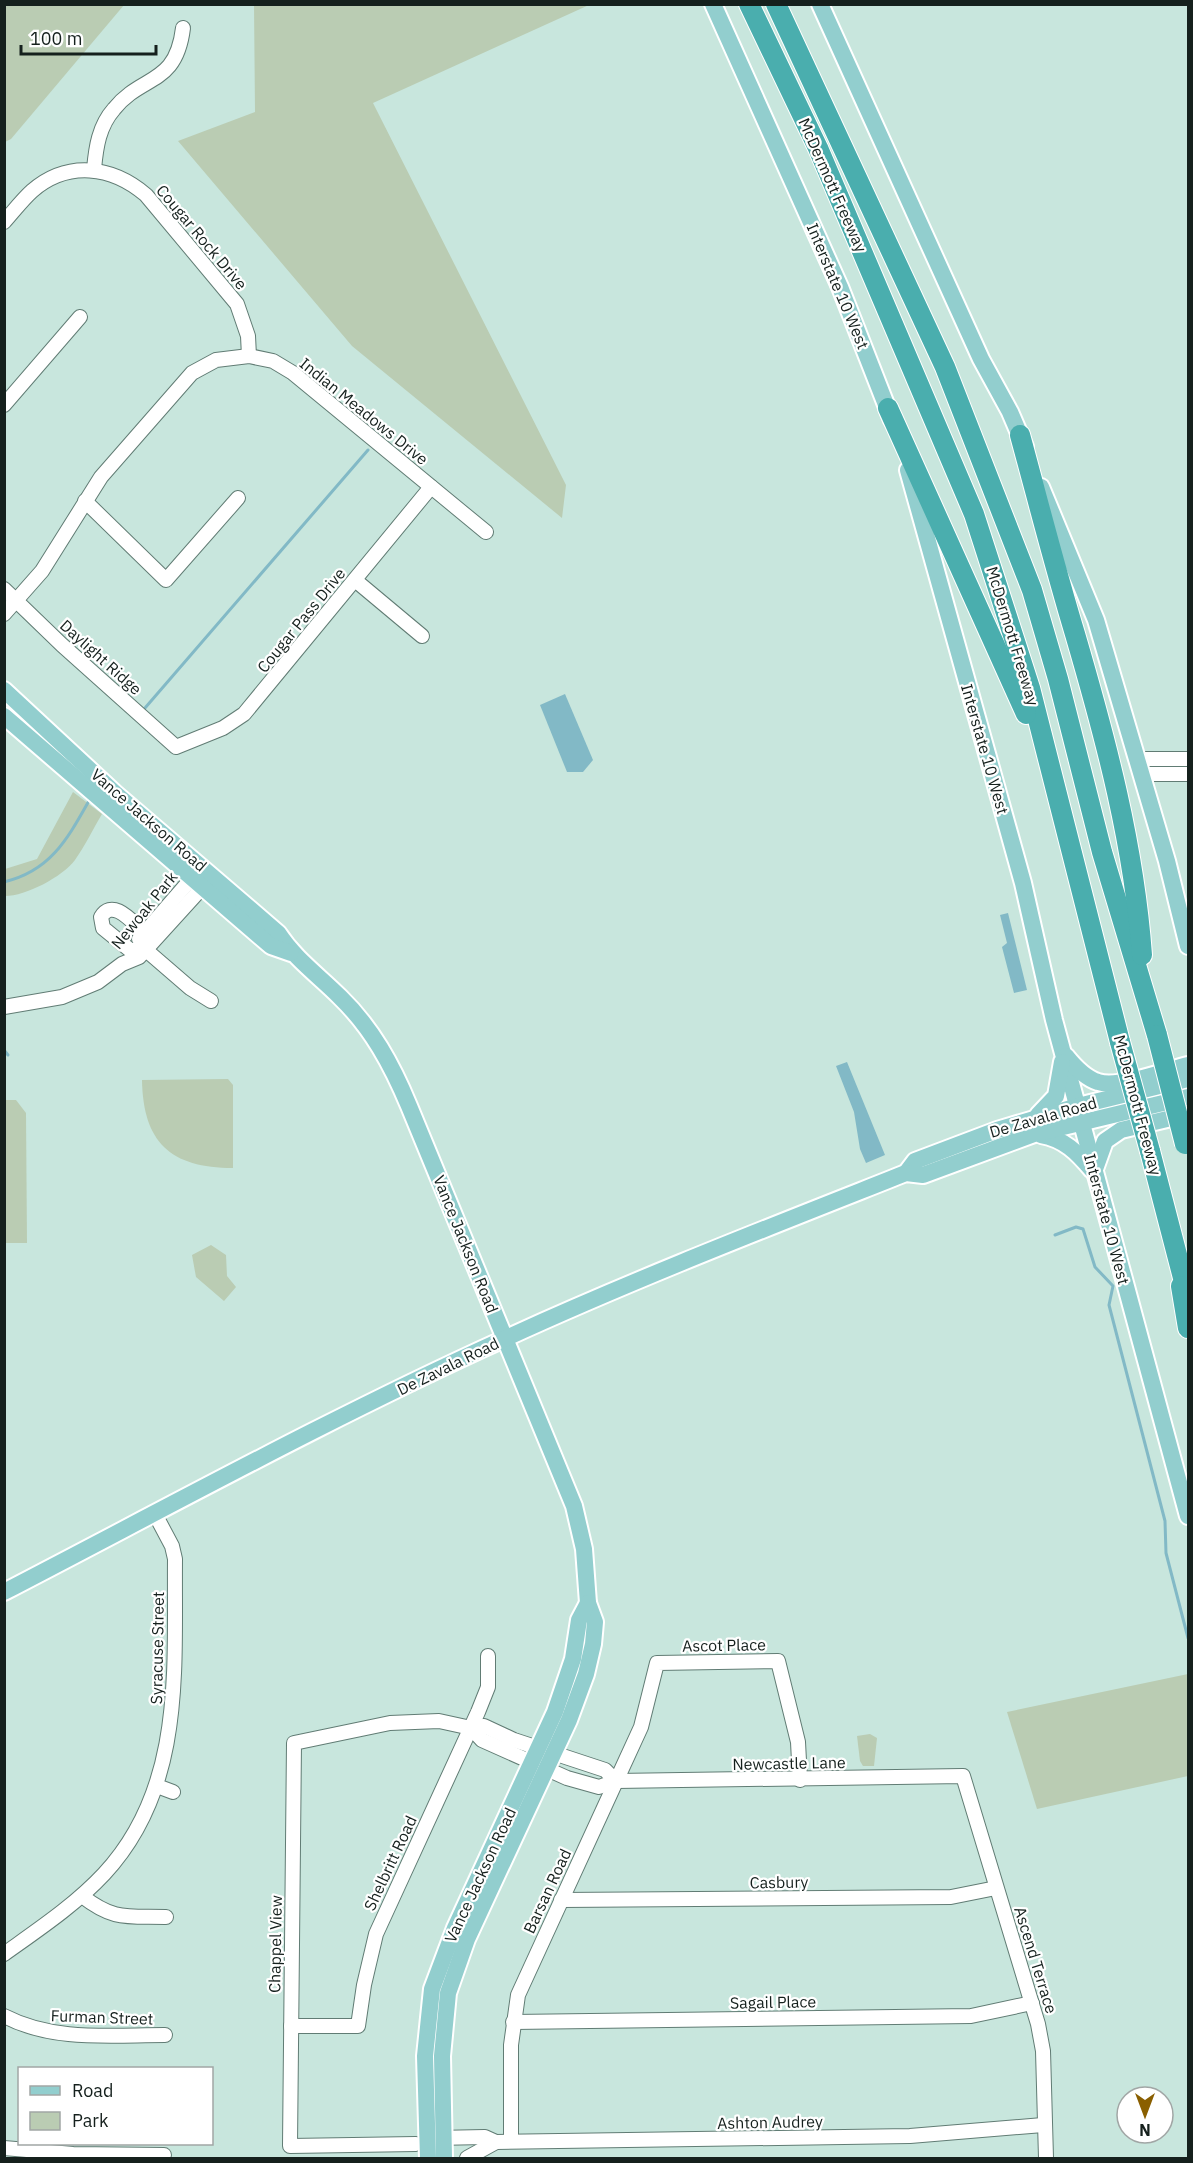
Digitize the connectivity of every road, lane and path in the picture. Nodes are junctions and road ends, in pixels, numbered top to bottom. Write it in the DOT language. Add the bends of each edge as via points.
graph roads {
  1 [pos="713,4"];
  2 [pos="749,4"];
  3 [pos="776,4"];
  4 [pos="820,4"];
  5 [pos="183,28"];
  6 [pos="94,169"];
  7 [pos="4,222"];
  8 [pos="80,317"];
  9 [pos="249,356"];
  10 [pos="4,405"];
  11 [pos="888,408"];
  12 [pos="1020,435"];
  13 [pos="431,487"];
  14 [pos="238,498"];
  15 [pos="85,501"];
  16 [pos="486,532"];
  17 [pos="355,580"];
  18 [pos="4,589"];
  19 [pos="16,601"];
  20 [pos="4,614"];
  21 [pos="422,636"];
  22 [pos="4,690"];
  23 [pos="4,716"];
  24 [pos="176,747"];
  25 [pos="1188,759"];
  26 [pos="1139,766"];
  27 [pos="1188,774"];
  28 [pos="1058,790"];
  29 [pos="202,876"];
  30 [pos="145,933"];
  31 [pos="1188,946"];
  32 [pos="130,950"];
  33 [pos="146,950"];
  34 [pos="122,964"];
  35 [pos="1144,991"];
  36 [pos="211,1001"];
  37 [pos="4,1007"];
  38 [pos="1063,1053"];
  39 [pos="1188,1065"];
  40 [pos="1188,1078"];
  41 [pos="1188,1097"];
  42 [pos="1078,1106"];
  43 [pos="1188,1114"];
  44 [pos="1082,1123"];
  45 [pos="1035,1126"];
  46 [pos="1187,1150"];
  47 [pos="1094,1173"];
  48 [pos="1172,1233"];
  49 [pos="1188,1297"];
  50 [pos="1188,1328"];
  51 [pos="504,1339"];
  52 [pos="155,1514"];
  53 [pos="1188,1516"];
  54 [pos="4,1592"];
  55 [pos="488,1656"];
  56 [pos="657,1663"];
  57 [pos="471,1728"];
  58 [pos="294,1743"];
  59 [pos="542,1759"];
  60 [pos="589,1767"];
  61 [pos="963,1776"];
  62 [pos="800,1780"];
  63 [pos="616,1781"];
  64 [pos="584,1783"];
  65 [pos="157,1786"];
  66 [pos="172,1792"];
  67 [pos="996,1888"];
  68 [pos="82,1896"];
  69 [pos="561,1900"];
  70 [pos="166,1917"];
  71 [pos="4,1954"];
  72 [pos="1032,2003"];
  73 [pos="4,2016"];
  74 [pos="513,2022"];
  75 [pos="291,2026"];
  76 [pos="165,2035"];
  77 [pos="1043,2125"];
  78 [pos="471,2137"];
  79 [pos="429,2140"];
  80 [pos="511,2141"];
  81 [pos="496,2142"];
  82 [pos="290,2146"];
  83 [pos="4,2148"];
  84 [pos="164,2155"];
  85 [pos="471,2156"];
  86 [pos="428,2158"];
  87 [pos="444,2158"];
  88 [pos="1046,2158"];
  1 -- 11 [label="main road, Interstate 10 West" via="840,287"];
  2 -- 28 [label="highway, McDermott Freeway" via="818,148 974,514"];
  3 -- 35 [label="highway, McDermott Freeway" via="945,368 1032,590 1102,852"];
  4 -- 12 [label="main road" via="981,359"];
  5 -- 6 [label="street" via="170,66 114,107 99,134"];
  6 -- 7 [label="street, Cougar Rock Drive" via="68,171 45,181"];
  6 -- 9 [label="street, Cougar Rock Drive" via="118,175 146,195 229,292 245,323"];
  8 -- 10 [label="street"];
  9 -- 13 [label="street, Indian Meadows Drive" via="273,361 293,373"];
  9 -- 15 [label="street, Indian Meadows Drive" via="216,360 182,381 106,470"];
  11 -- 28 [label="highway"];
  11 -- 38 [label="main road, Interstate 10 West" via="1023,883"];
  12 -- 26 [label="main road" via="1096,620"];
  12 -- 35 [label="highway" via="1096,701 1128,839"];
  13 -- 16 [label="street, Indian Meadows Drive"];
  13 -- 17 [label="street, Cougar Pass Drive"];
  14 -- 15 [label="street" via="166,580"];
  15 -- 19 [label="street, Indian Meadows Drive" via="47,564"];
  17 -- 21 [label="street"];
  17 -- 24 [label="street, Cougar Pass Drive" via="244,714 223,728"];
  18 -- 19 [label="street, Daylight Ridge"];
  19 -- 20 [label="street, Indian Meadows Drive"];
  19 -- 24 [label="street, Daylight Ridge"];
  22 -- 29 [label="main road, Vance Jackson Road"];
  23 -- 29 [label="main road, Vance Jackson Road"];
  25 -- 26 [label="street"];
  26 -- 27 [label="street"];
  26 -- 31 [label="main road"];
  28 -- 48 [label="highway, McDermott Freeway, bridge"];
  29 -- 30 [label="street, Newoak Park"];
  29 -- 33 [label="street, Newoak Park"];
  29 -- 51 [label="main road, Vance Jackson Road" via="271,946 291,952 359,1017 393,1068"];
  30 -- 32 [label="street, Newoak Park"];
  30 -- 32 [label="street" via="118,911 104,912 103,928"];
  30 -- 33 [label="street"];
  32 -- 33 [label="street"];
  32 -- 34 [label="street, Newoak Park"];
  33 -- 34 [label="street, Newoak Park"];
  33 -- 36 [label="street" via="189,988"];
  34 -- 37 [label="street, Newoak Park" via="98,982 62,997"];
  35 -- 46 [label="highway, McDermott Freeway, bridge"];
  38 -- 39 [label="main road" via="1088,1078 1100,1083"];
  38 -- 42 [label="main road, Interstate 10 West"];
  38 -- 45 [label="main road" via="1056,1096"];
  40 -- 42 [label="main road, De Zavala Road"];
  41 -- 44 [label="main road, De Zavala Road"];
  42 -- 44 [label="main road, Interstate 10 West"];
  42 -- 45 [label="main road, De Zavala Road"];
  43 -- 47 [label="main road" via="1121,1130 1102,1146"];
  44 -- 45 [label="main road, De Zavala Road"];
  44 -- 47 [label="main road, Interstate 10 West"];
  45 -- 47 [label="main road" via="1062,1140"];
  45 -- 51 [label="main road, De Zavala Road" via="923,1175 906,1173"];
  47 -- 53 [label="main road, Interstate 10 West"];
  48 -- 49 [label="highway, McDermott Freeway"];
  48 -- 50 [label="highway"];
  51 -- 52 [label="main road, De Zavala Road"];
  51 -- 59 [label="main road, Vance Jackson Road" via="574,1506 584,1549 588,1603 595,1622 586,1674 570,1720"];
  52 -- 54 [label="main road, De Zavala Road"];
  52 -- 65 [label="street, Syracuse Street" via="175,1559 172,1716"];
  55 -- 57 [label="street, Shelbritt Road" via="488,1687"];
  56 -- 62 [label="street, Ascot Place" via="778,1661 798,1742"];
  56 -- 63 [label="street, Barsan Road" via="641,1727"];
  57 -- 58 [label="street, Newcastle Lane" via="439,1721 404,1721"];
  57 -- 59 [label="street, Newcastle Lane" via="482,1740 498,1740"];
  57 -- 75 [label="street, Shelbritt Road" via="376,1934 358,2026"];
  58 -- 75 [label="street, Chappel View"];
  59 -- 60 [label="street, Newcastle Lane"];
  59 -- 64 [label="street, Newcastle Lane"];
  59 -- 79 [label="main road, Vance Jackson Road" via="448,1993"];
  60 -- 63 [label="street, Newcastle Lane" via="605,1770"];
  60 -- 64 [label="street"];
  61 -- 62 [label="street, Newcastle Lane"];
  61 -- 67 [label="street, Ascend Terrace"];
  62 -- 63 [label="street, Newcastle Lane"];
  63 -- 64 [label="street, Newcastle Lane" via="599,1787"];
  63 -- 69 [label="street, Barsan Road"];
  65 -- 66 [label="street"];
  65 -- 68 [label="street, Syracuse Street" via="122,1851"];
  67 -- 69 [label="street, Casbury" via="951,1897"];
  67 -- 72 [label="street, Ascend Terrace"];
  68 -- 70 [label="street" via="100,1911 114,1915"];
  68 -- 71 [label="street, Syracuse Street"];
  69 -- 74 [label="street, Barsan Road" via="524,1980"];
  72 -- 74 [label="street, Sagail Place" via="971,2016"];
  72 -- 77 [label="street, Ascend Terrace" via="1043,2051"];
  73 -- 76 [label="street, Furman Street" via="60,2034"];
  74 -- 80 [label="street, Barsan Road"];
  75 -- 82 [label="street, Chappel View"];
  77 -- 80 [label="street, Ashton Audrey" via="910,2136"];
  77 -- 88 [label="street, Ascend Terrace"];
  78 -- 79 [label="street, Ashton Audrey"];
  78 -- 81 [label="street, Ashton Audrey"];
  78 -- 85 [label="street"];
  79 -- 82 [label="street, Ashton Audrey"];
  79 -- 86 [label="main road, Vance Jackson Road"];
  79 -- 87 [label="main road, Vance Jackson Road"];
  80 -- 81 [label="street, Ashton Audrey"];
  81 -- 85 [label="street, Ashton Audrey"];
  83 -- 84 [label="street"];
}
